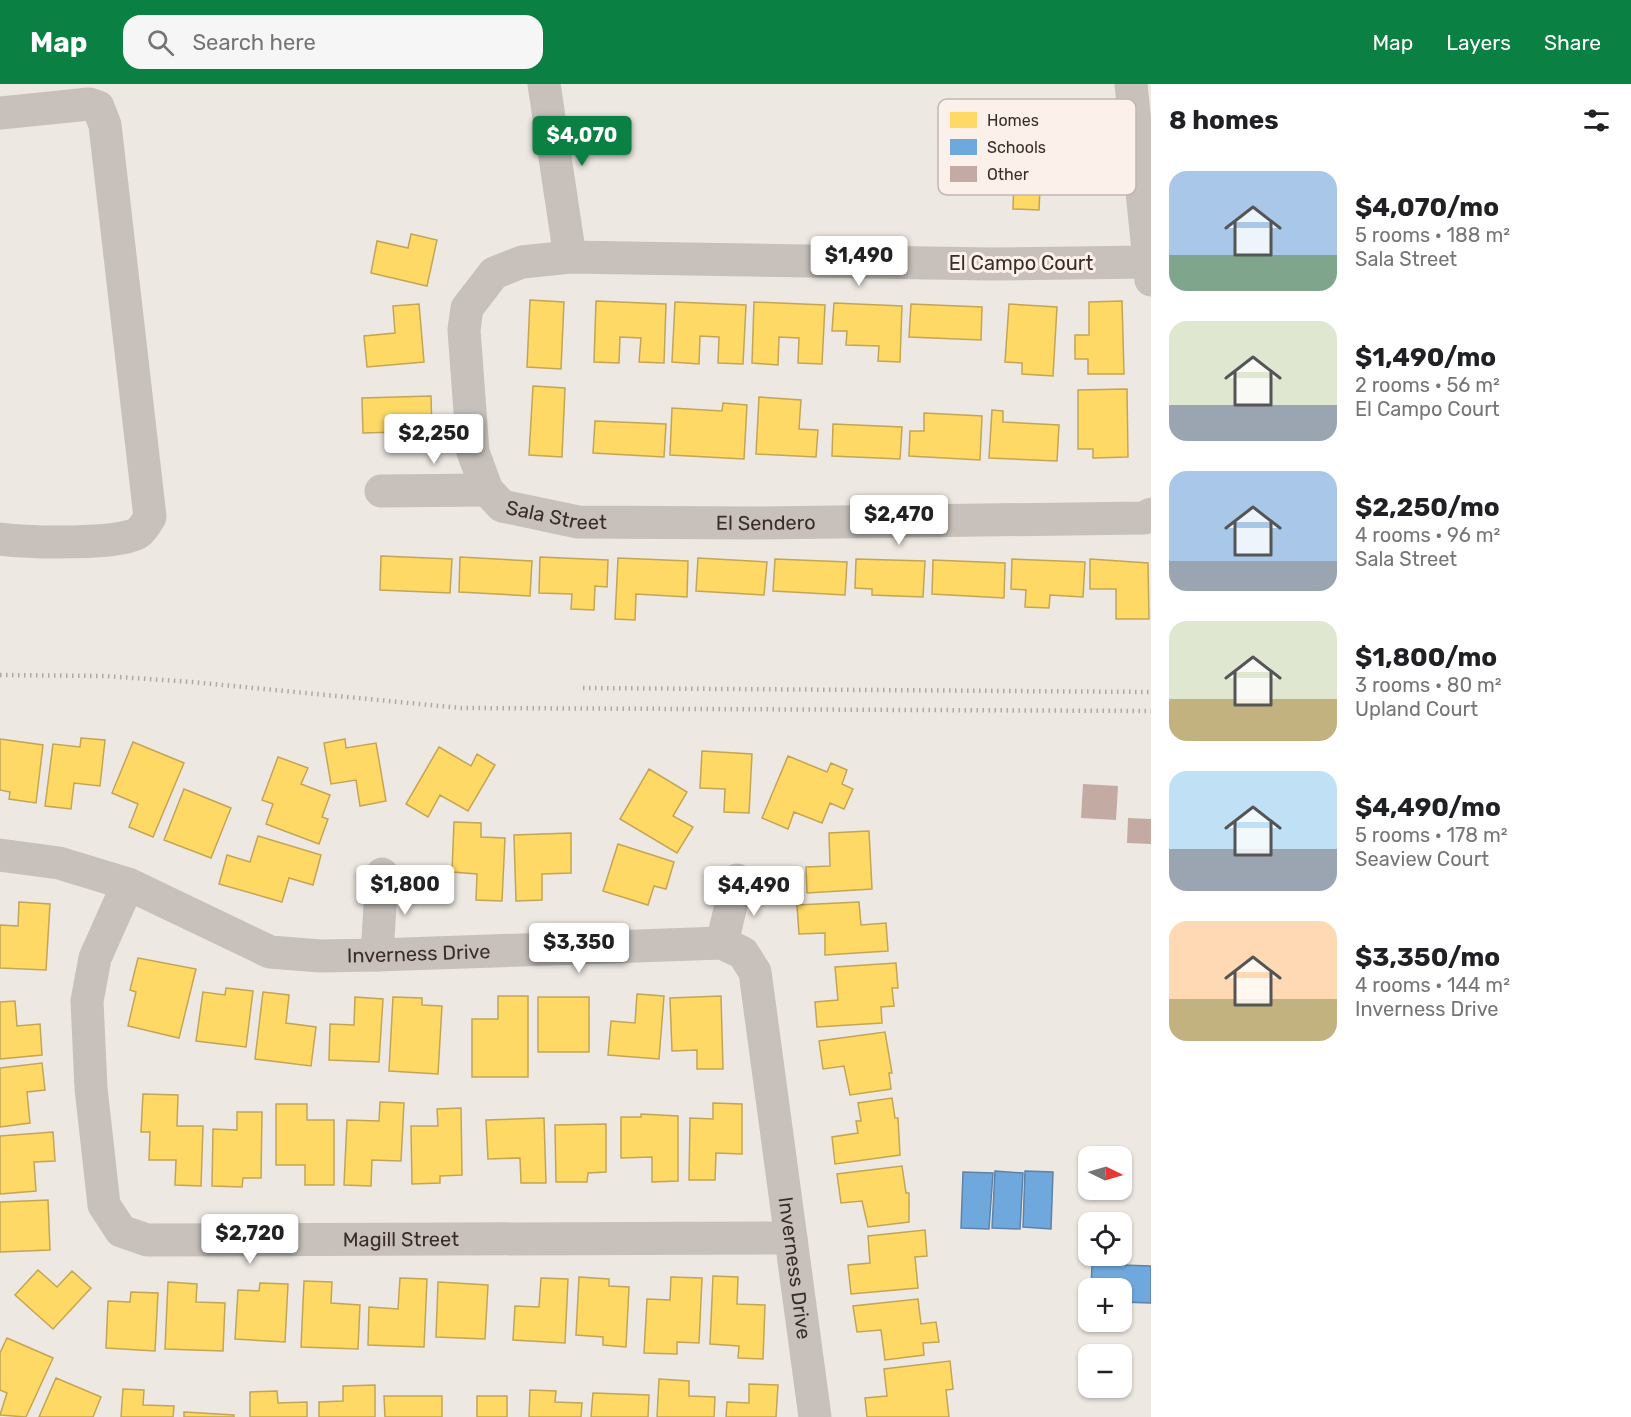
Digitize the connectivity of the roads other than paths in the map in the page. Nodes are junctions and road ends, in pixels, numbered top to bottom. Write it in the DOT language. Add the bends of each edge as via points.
graph roads {
  1 [pos="544,84"];
  2 [pos="1131,84"];
  3 [pos="1133,99"];
  4 [pos="0,113"];
  5 [pos="1136,133"];
  6 [pos="570,257"];
  7 [pos="1150,271"];
  8 [pos="487,490"];
  9 [pos="381,491"];
  10 [pos="1151,514"];
  11 [pos="632,522"];
  12 [pos="0,539"];
  13 [pos="0,855"];
  14 [pos="382,874"];
  15 [pos="737,880"];
  16 [pos="128,884"];
  17 [pos="722,943"];
  18 [pos="377,955"];
  19 [pos="791,1238"];
  20 [pos="815,1417"];
  1 -- 6 [label="street"];
  2 -- 3 [label="street"];
  4 -- 12 [label="street" via="89,104 98,107 105,125 150,518 138,533 114,540"];
  5 -- 7 [label="street"];
  6 -- 7 [label="street, El Campo Court" via="991,264"];
  6 -- 8 [label="street, Sala Street" via="522,262 494,273 467,308 464,330 473,452"];
  8 -- 9 [label="street, Sala Street"];
  8 -- 11 [label="street, Sala Street" via="502,506 578,522"];
  10 -- 11 [label="street, El Sendero" via="1144,518"];
  13 -- 16 [label="street, Inverness Drive" via="59,862"];
  14 -- 18 [label="street"];
  15 -- 17 [label="street"];
  16 -- 18 [label="street, Inverness Drive" via="270,952"];
  16 -- 19 [label="street, Magill Street" via="95,958 87,1001 91,1088 104,1205 121,1231 147,1240"];
  17 -- 18 [label="street, Inverness Drive"];
  17 -- 19 [label="street, Inverness Drive" via="743,953 755,972"];
  19 -- 20 [label="street, Inverness Drive"];
}
